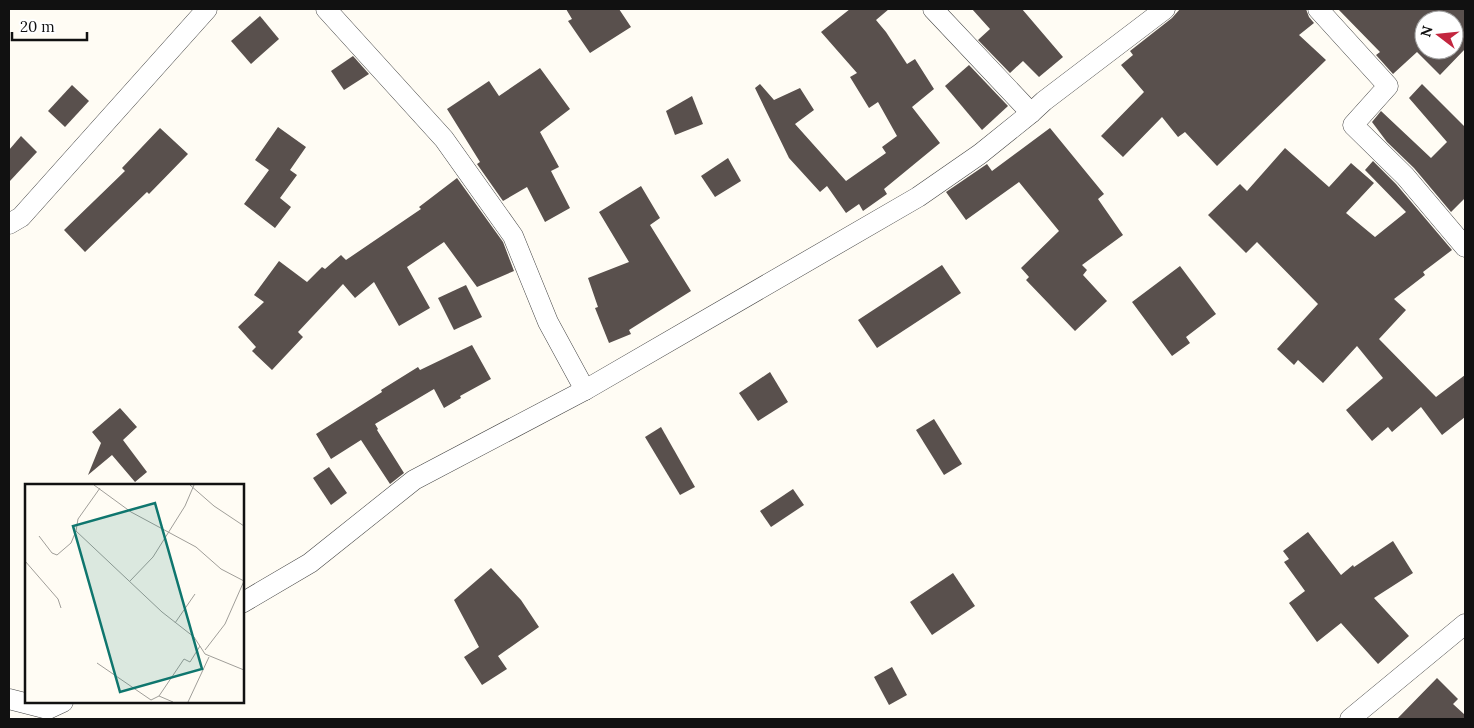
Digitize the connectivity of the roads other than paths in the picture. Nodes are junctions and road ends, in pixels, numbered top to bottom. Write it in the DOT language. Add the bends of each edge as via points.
graph roads {
  1 [pos="207,9"];
  2 [pos="326,9"];
  3 [pos="933,9"];
  4 [pos="1165,9"];
  5 [pos="1318,9"];
  6 [pos="1031,113"];
  7 [pos="9,224"];
  8 [pos="1465,247"];
  9 [pos="585,390"];
  10 [pos="244,602"];
  11 [pos="1465,624"];
  12 [pos="9,699"];
  13 [pos="25,703"];
  14 [pos="26,703"];
  15 [pos="57,710"];
  16 [pos="1350,719"];
  1 -- 7 [label="street" via="21,217"];
  2 -- 9 [label="street" via="444,139 513,236 548,322"];
  3 -- 6 [label="street"];
  4 -- 6 [label="street"];
  5 -- 8 [label="street" via="1388,86 1353,125 1405,176"];
  6 -- 9 [label="street" via="918,197"];
  9 -- 10 [label="street" via="414,480 310,563"];
  11 -- 16 [label="street"];
  12 -- 13 [label="street"];
  14 -- 15 [label="street"];
}
